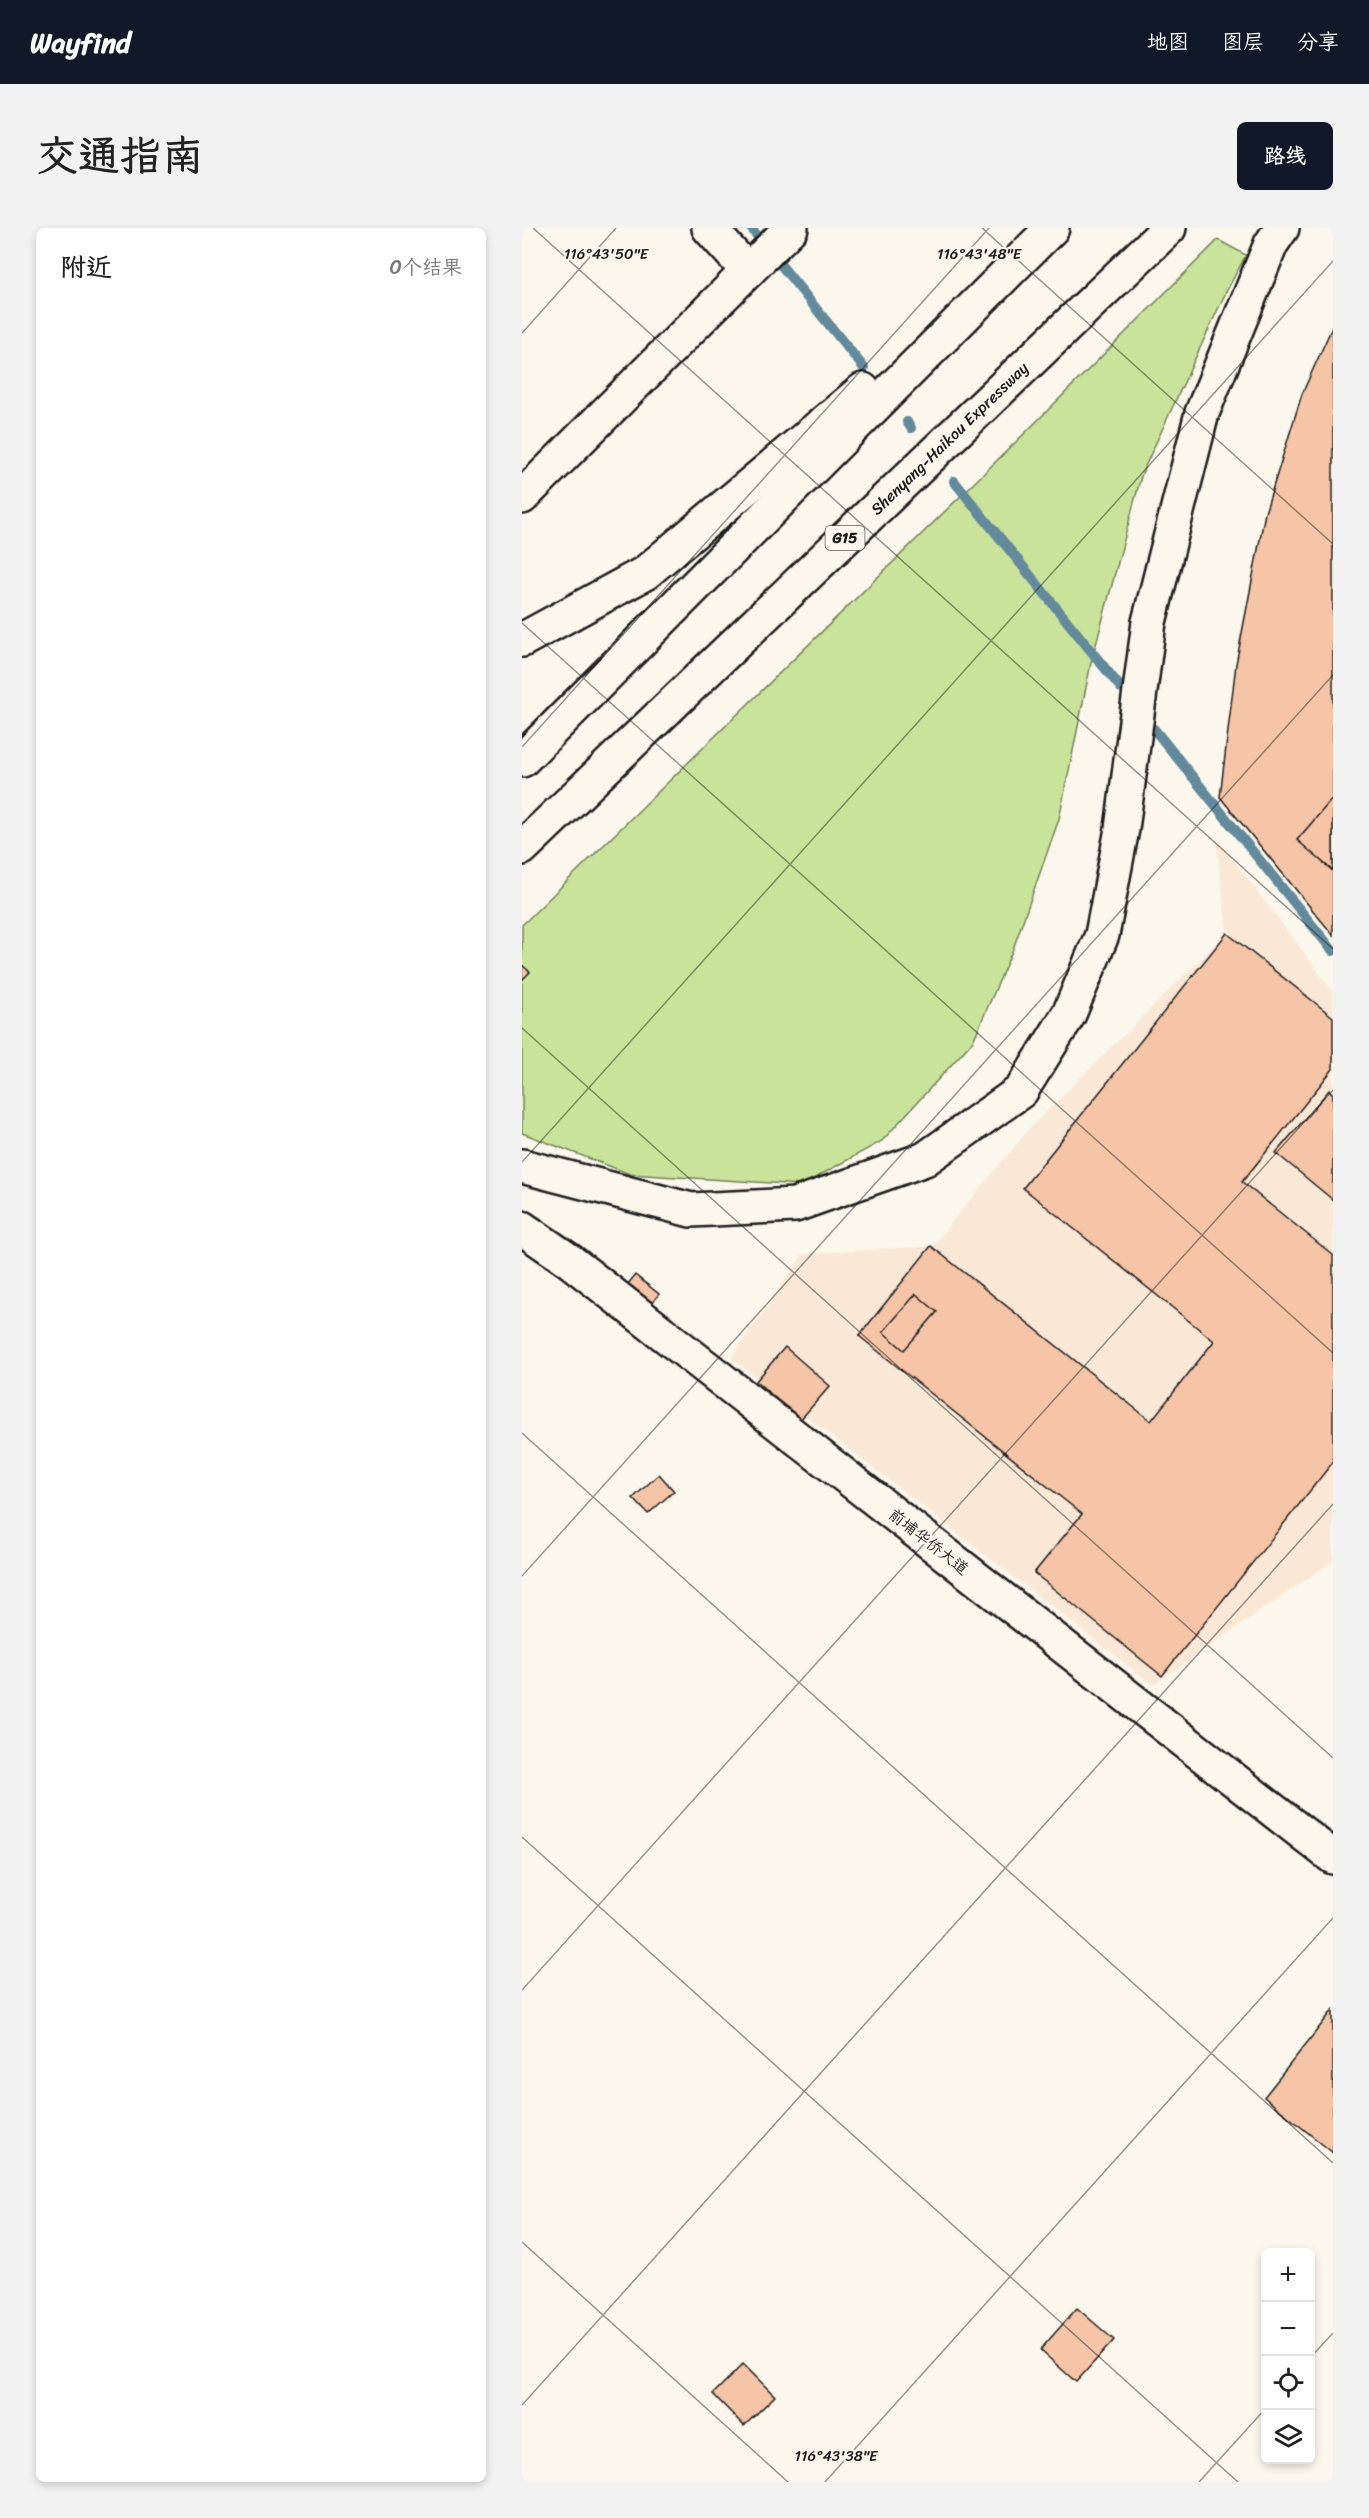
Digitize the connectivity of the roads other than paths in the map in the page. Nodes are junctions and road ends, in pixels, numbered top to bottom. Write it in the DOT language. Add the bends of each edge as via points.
graph roads {
  1 [pos="709,228"];
  2 [pos="1052,228"];
  3 [pos="1169,228"];
  4 [pos="1282,228"];
  5 [pos="769,250"];
  6 [pos="1026,254"];
  7 [pos="522,498"];
  8 [pos="522,640"];
  9 [pos="522,760"];
  10 [pos="522,848"];
  11 [pos="522,1166"];
  12 [pos="522,1228"];
  13 [pos="1333,1857"];
  1 -- 5 [label="main road"];
  2 -- 6 [label="main road"];
  3 -- 10 [label="main road, Shenyang-Haikou Expressway / G15"];
  4 -- 11 [label="main road" via="1271,244 1202,413 1149,622 1122,830 1102,935 1069,1014 1021,1091 925,1159 795,1205 691,1210"];
  5 -- 7 [label="main road"];
  6 -- 8 [label="main road" via="645,573"];
  6 -- 9 [label="main road"];
  12 -- 13 [label="main road, 前埔华侨大道" via="570,1261"];
}
